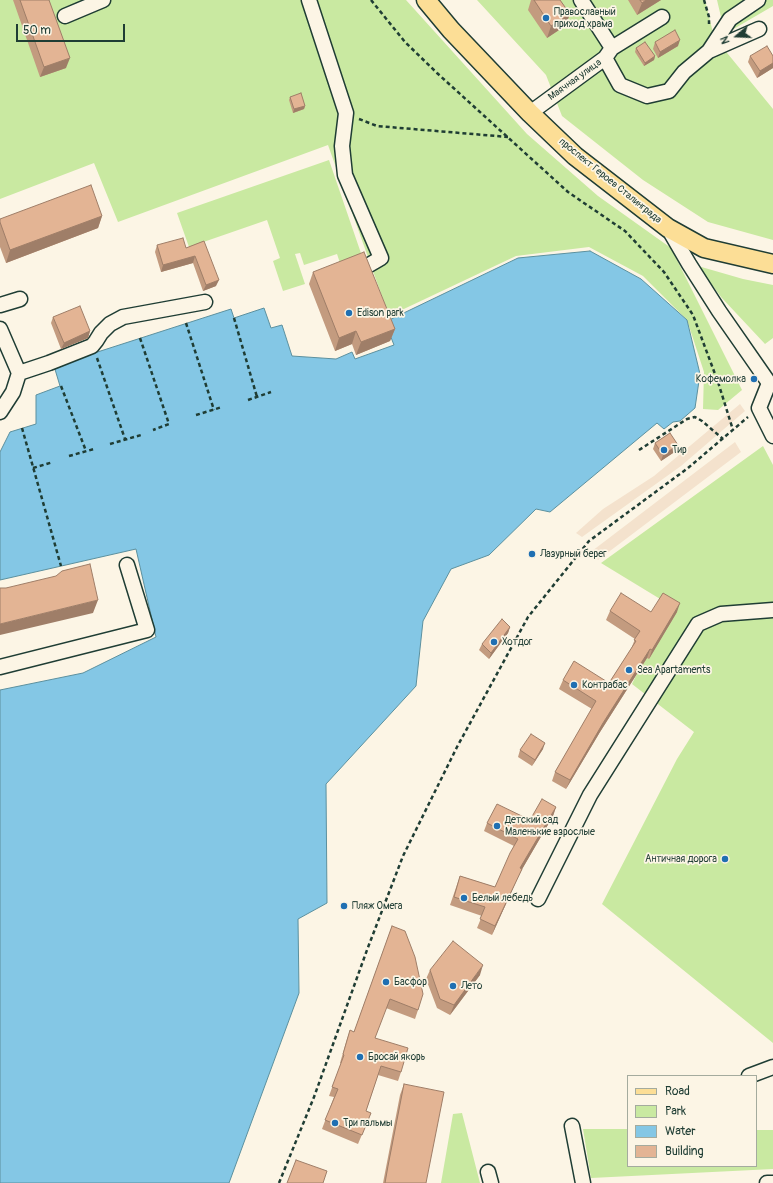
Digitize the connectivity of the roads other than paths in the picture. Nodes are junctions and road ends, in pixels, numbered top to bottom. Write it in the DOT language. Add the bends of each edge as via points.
graph roads {
  1 [pos="103,0"];
  2 [pos="309,0"];
  3 [pos="426,0"];
  4 [pos="581,0"];
  5 [pos="758,0"];
  6 [pos="65,16"];
  7 [pos="662,17"];
  8 [pos="759,29"];
  9 [pos="709,51"];
  10 [pos="608,53"];
  11 [pos="530,113"];
  12 [pos="668,228"];
  13 [pos="773,264"];
  14 [pos="369,265"];
  15 [pos="20,298"];
  16 [pos="205,302"];
  17 [pos="0,305"];
  18 [pos="0,329"];
  19 [pos="19,373"];
  20 [pos="771,381"];
  21 [pos="4,398"];
  22 [pos="0,412"];
  23 [pos="773,436"];
  24 [pos="127,564"];
  25 [pos="773,610"];
  26 [pos="0,667"];
  27 [pos="538,899"];
  28 [pos="773,1067"];
  29 [pos="751,1075"];
  30 [pos="572,1126"];
  31 [pos="773,1182"];
  32 [pos="583,1183"];
  33 [pos="767,1183"];
  1 -- 6 [label="street"];
  2 -- 14 [label="street" via="346,113 342,146 345,175 381,258"];
  3 -- 11 [label="main road, проспект Героев Сталинграда"];
  4 -- 10 [label="street"];
  5 -- 9 [label="street, Маячная улица" via="730,19"];
  7 -- 10 [label="street"];
  8 -- 9 [label="street"];
  9 -- 10 [label="street, Маячная улица" via="684,72 669,91 647,96 620,85"];
  10 -- 11 [label="street, Маячная улица"];
  11 -- 12 [label="main road, проспект Героев Сталинграда" via="575,156"];
  12 -- 13 [label="main road, проспект Героев Сталинграда" via="704,248"];
  12 -- 20 [label="street" via="719,311"];
  15 -- 17 [label="street"];
  16 -- 19 [label="street" via="123,317 110,324 92,346"];
  18 -- 19 [label="street"];
  19 -- 21 [label="street" via="13,392"];
  20 -- 23 [label="street" via="759,408"];
  21 -- 22 [label="street"];
  24 -- 26 [label="street" via="147,630"];
  25 -- 27 [label="street" via="721,614 698,624 590,795"];
  28 -- 29 [label="street"];
  30 -- 32 [label="street"];
  31 -- 33 [label="street"];
}
